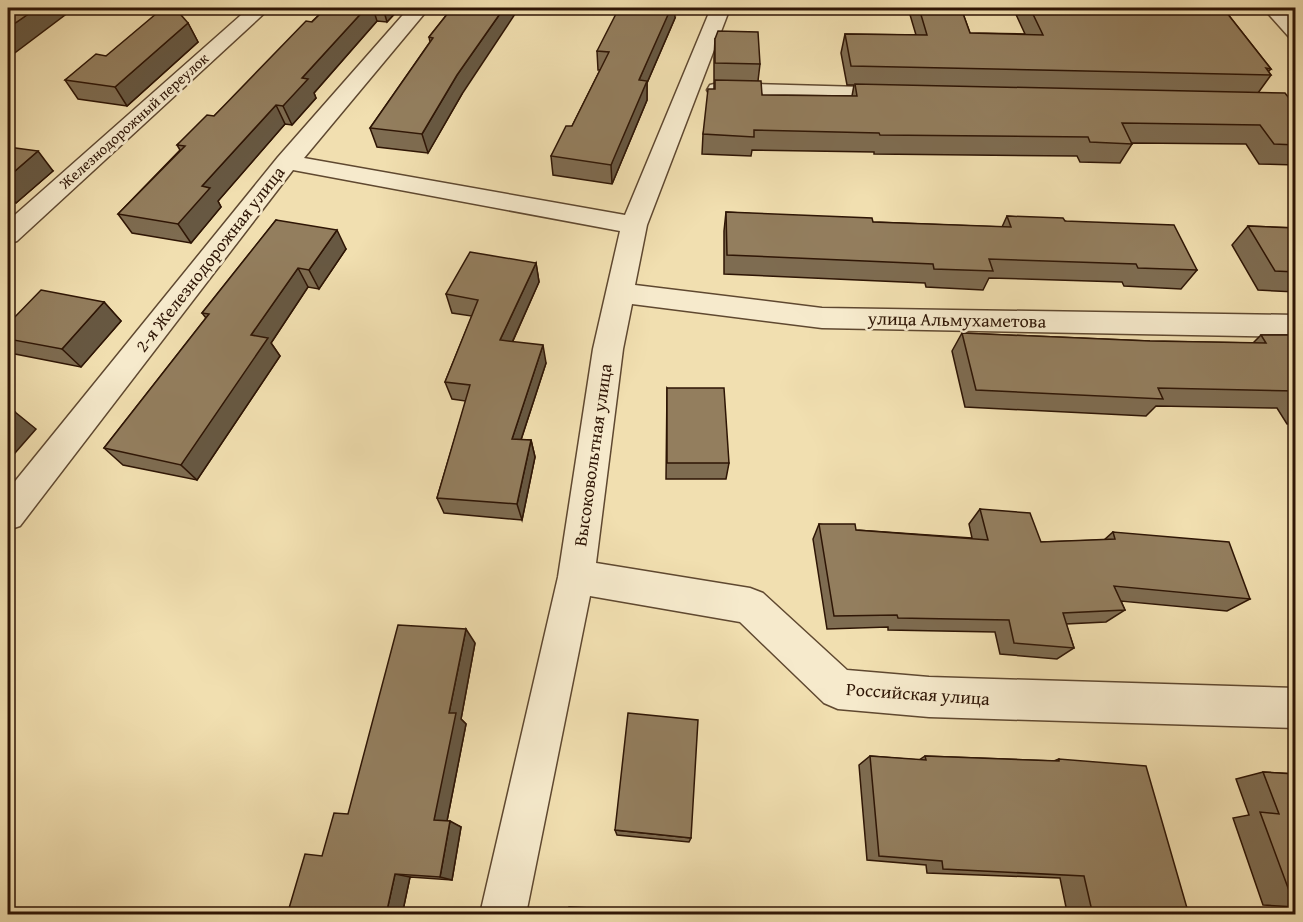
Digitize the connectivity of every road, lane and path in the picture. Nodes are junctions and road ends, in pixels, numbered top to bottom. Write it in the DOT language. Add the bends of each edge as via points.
graph roads {
  1 [pos="260,8"];
  2 [pos="419,8"];
  3 [pos="722,8"];
  4 [pos="1272,8"];
  5 [pos="1296,33"];
  6 [pos="688,90"];
  7 [pos="915,95"];
  8 [pos="287,162"];
  9 [pos="634,225"];
  10 [pos="8,235"];
  11 [pos="620,293"];
  12 [pos="1296,326"];
  13 [pos="8,515"];
  14 [pos="576,577"];
  15 [pos="1296,708"];
  16 [pos="503,915"];
  1 -- 10 [label="street, Железнодорожный переулок"];
  2 -- 8 [label="street, 2-я Железнодорожная улица"];
  3 -- 6 [label="street, Высоковольтная улица"];
  4 -- 5 [label="street"];
  6 -- 7 [label="street"];
  6 -- 9 [label="street, Высоковольтная улица"];
  8 -- 9 [label="street"];
  8 -- 13 [label="street, 2-я Железнодорожная улица"];
  9 -- 11 [label="street, Высоковольтная улица"];
  11 -- 12 [label="street, улица Альмухаметова" via="822,318"];
  11 -- 14 [label="street, Высоковольтная улица" via="608,349"];
  14 -- 15 [label="street, Российская улица" via="750,606 838,689 929,697"];
  14 -- 16 [label="street, Высоковольтная улица"];
}
